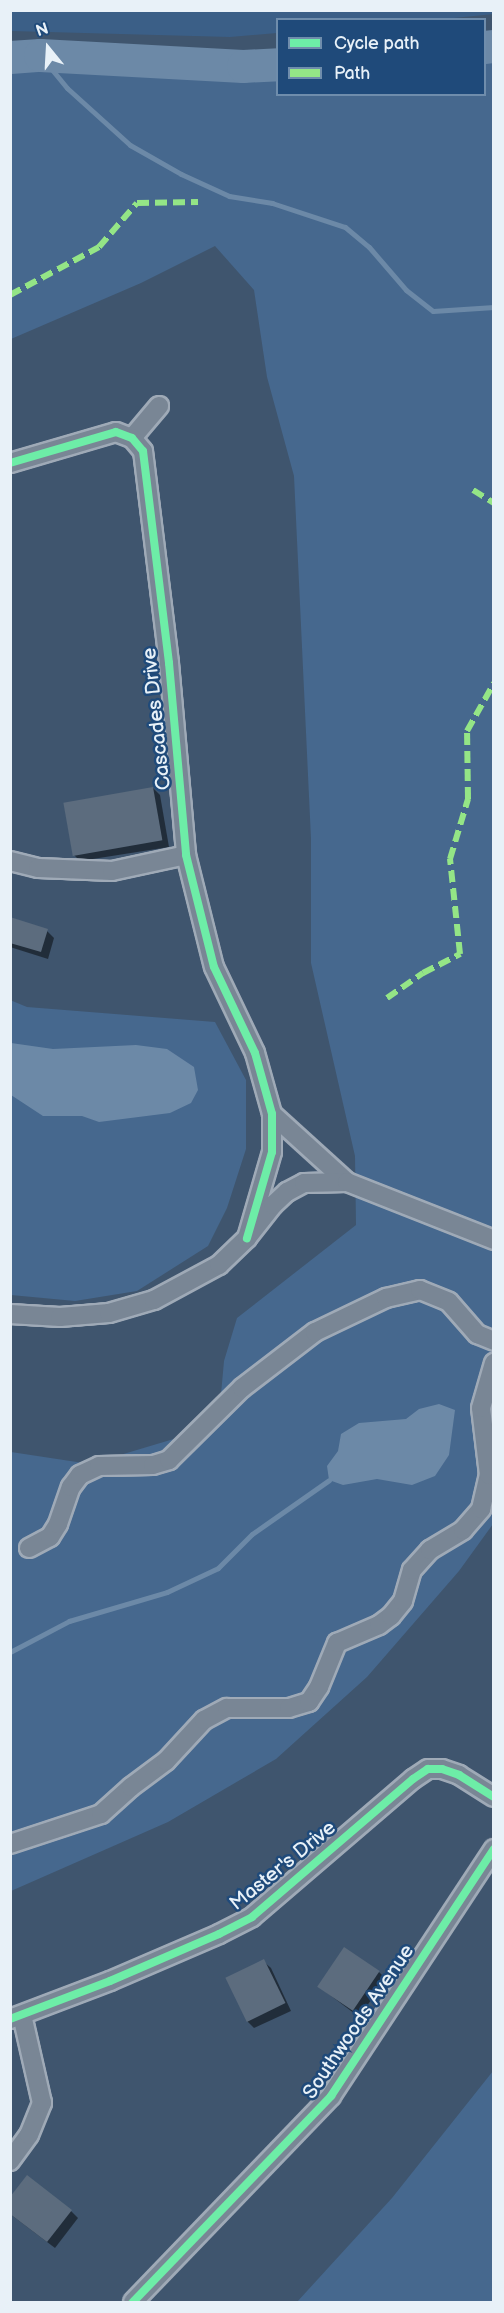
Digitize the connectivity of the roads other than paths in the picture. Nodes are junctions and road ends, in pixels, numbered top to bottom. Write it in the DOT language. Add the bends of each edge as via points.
graph roads {
  1 [pos="159,406"];
  2 [pos="132,438"];
  3 [pos="10,463"];
  4 [pos="186,855"];
  5 [pos="10,861"];
  6 [pos="272,1114"];
  7 [pos="346,1182"];
  8 [pos="247,1238"];
  9 [pos="494,1240"];
  10 [pos="10,1314"];
  11 [pos="494,1341"];
  12 [pos="494,1363"];
  13 [pos="29,1548"];
  14 [pos="494,1797"];
  15 [pos="10,1844"];
  16 [pos="494,1849"];
  17 [pos="16,2017"];
  18 [pos="10,2161"];
  19 [pos="133,2302"];
  1 -- 2 [label="street"];
  2 -- 3 [label="street" via="116,432 99,435"];
  2 -- 4 [label="street, Cascades Drive" via="143,451 169,663"];
  4 -- 5 [label="street" via="112,871 38,868"];
  4 -- 6 [label="street, Cascades Drive" via="214,967 255,1053"];
  6 -- 7 [label="street"];
  6 -- 8 [label="street, Cascades Drive" via="272,1152"];
  7 -- 8 [label="street" via="304,1183 287,1192"];
  7 -- 9 [label="street"];
  8 -- 10 [label="street" via="219,1265 154,1300 109,1313 60,1317"];
  11 -- 13 [label="street" via="477,1334 449,1302 420,1290 386,1298 315,1332 242,1388 170,1460 153,1466 99,1466 80,1475 50,1537"];
  12 -- 15 [label="street" via="482,1408 489,1475 481,1509 463,1530 430,1550 411,1570 403,1601 391,1616 337,1643 309,1702 289,1708 227,1708 204,1720 166,1761 101,1814"];
  14 -- 17 [label="street, Master's Drive" via="459,1775 442,1769 428,1770 412,1779 252,1917 110,1981"];
  16 -- 19 [label="street, Southwoods Avenue" via="332,2096"];
  17 -- 18 [label="street" via="42,2103 29,2135"];
}
